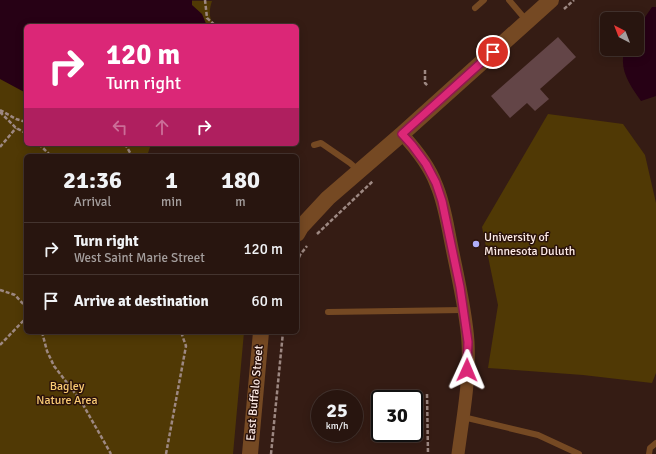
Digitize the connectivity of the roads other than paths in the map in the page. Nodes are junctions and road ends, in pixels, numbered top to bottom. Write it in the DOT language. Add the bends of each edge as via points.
graph roads {
  1 [pos="484,0"];
  2 [pos="510,0"];
  3 [pos="551,0"];
  4 [pos="476,8"];
  5 [pos="527,22"];
  6 [pos="402,134"];
  7 [pos="314,145"];
  8 [pos="358,171"];
  9 [pos="299,230"];
  10 [pos="463,310"];
  11 [pos="328,312"];
  12 [pos="261,334"];
  13 [pos="463,417"];
  14 [pos="656,443"];
  15 [pos="250,454"];
  16 [pos="458,454"];
  17 [pos="579,454"];
  18 [pos="649,454"];
  1 -- 4 [label="lane"];
  2 -- 5 [label="lane"];
  3 -- 5 [label="street"];
  5 -- 6 [label="street"];
  6 -- 8 [label="street"];
  6 -- 10 [label="street" via="426,164 436,183 445,215"];
  7 -- 8 [label="lane" via="321,143"];
  8 -- 9 [label="street" via="328,198"];
  10 -- 11 [label="lane"];
  10 -- 13 [label="street" via="468,342"];
  12 -- 15 [label="street, East Buffalo Street"];
  13 -- 16 [label="street"];
  13 -- 17 [label="lane" via="538,435"];
  14 -- 18 [label="lane" via="652,445"];
}
